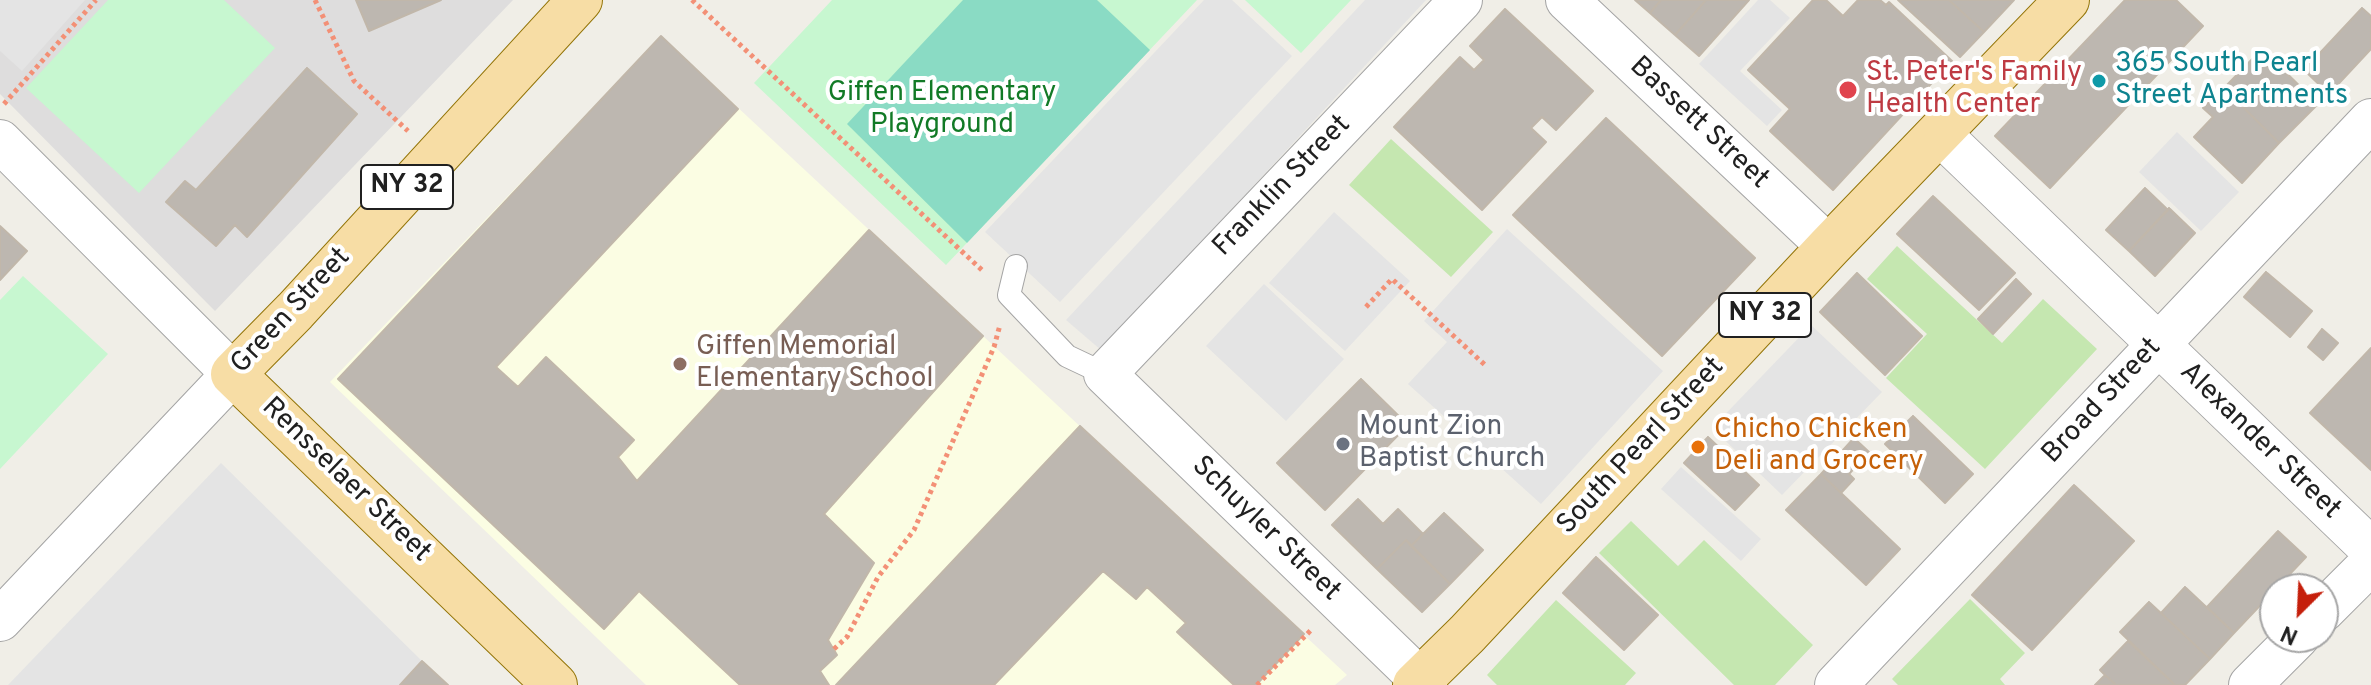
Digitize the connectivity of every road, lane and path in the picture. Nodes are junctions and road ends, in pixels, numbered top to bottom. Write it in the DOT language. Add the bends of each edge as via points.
graph roads {
  1 [pos="96,0"];
  2 [pos="315,0"];
  3 [pos="580,0"];
  4 [pos="692,0"];
  5 [pos="1461,0"];
  6 [pos="1567,0"];
  7 [pos="2067,0"];
  8 [pos="0,109"];
  9 [pos="2371,120"];
  10 [pos="1940,134"];
  11 [pos="0,141"];
  12 [pos="436,155"];
  13 [pos="1829,247"];
  14 [pos="1016,266"];
  15 [pos="1009,295"];
  16 [pos="1366,307"];
  17 [pos="2157,345"];
  18 [pos="1485,365"];
  19 [pos="233,374"];
  20 [pos="1105,374"];
  21 [pos="2371,549"];
  22 [pos="2371,563"];
  23 [pos="2339,595"];
  24 [pos="1340,602"];
  25 [pos="0,620"];
  26 [pos="834,649"];
  27 [pos="2282,653"];
  28 [pos="1420,683"];
  29 [pos="555,685"];
  30 [pos="1257,685"];
  31 [pos="1836,685"];
  32 [pos="2250,685"];
  1 -- 8 [label="path"];
  2 -- 12 [label="path" via="354,81"];
  3 -- 12 [label="main road, Green Street / NY 32"];
  4 -- 15 [label="path"];
  5 -- 20 [label="street, Franklin Street"];
  6 -- 13 [label="street, Bassett Street"];
  7 -- 10 [label="main road, South Pearl Street / NY 32"];
  9 -- 17 [label="street, Broad Street"];
  10 -- 13 [label="main road, South Pearl Street / NY 32"];
  10 -- 17 [label="street, Alexander Street"];
  11 -- 19 [label="street, Rensselaer Street"];
  12 -- 19 [label="main road, Green Street / NY 32"];
  13 -- 28 [label="main road, South Pearl Street / NY 32"];
  14 -- 15 [label="lane"];
  15 -- 20 [label="lane" via="1067,356"];
  15 -- 26 [label="path" via="994,347 914,530 878,577 847,637"];
  16 -- 18 [label="path" via="1392,279"];
  17 -- 21 [label="street, Alexander Street"];
  17 -- 31 [label="street, Broad Street"];
  19 -- 25 [label="street, Green Street"];
  19 -- 29 [label="main road, Rensselaer Street"];
  20 -- 24 [label="street, Schuyler Street"];
  22 -- 23 [label="street"];
  24 -- 28 [label="street, Schuyler Street"];
  24 -- 30 [label="path"];
  27 -- 32 [label="street"];
}
